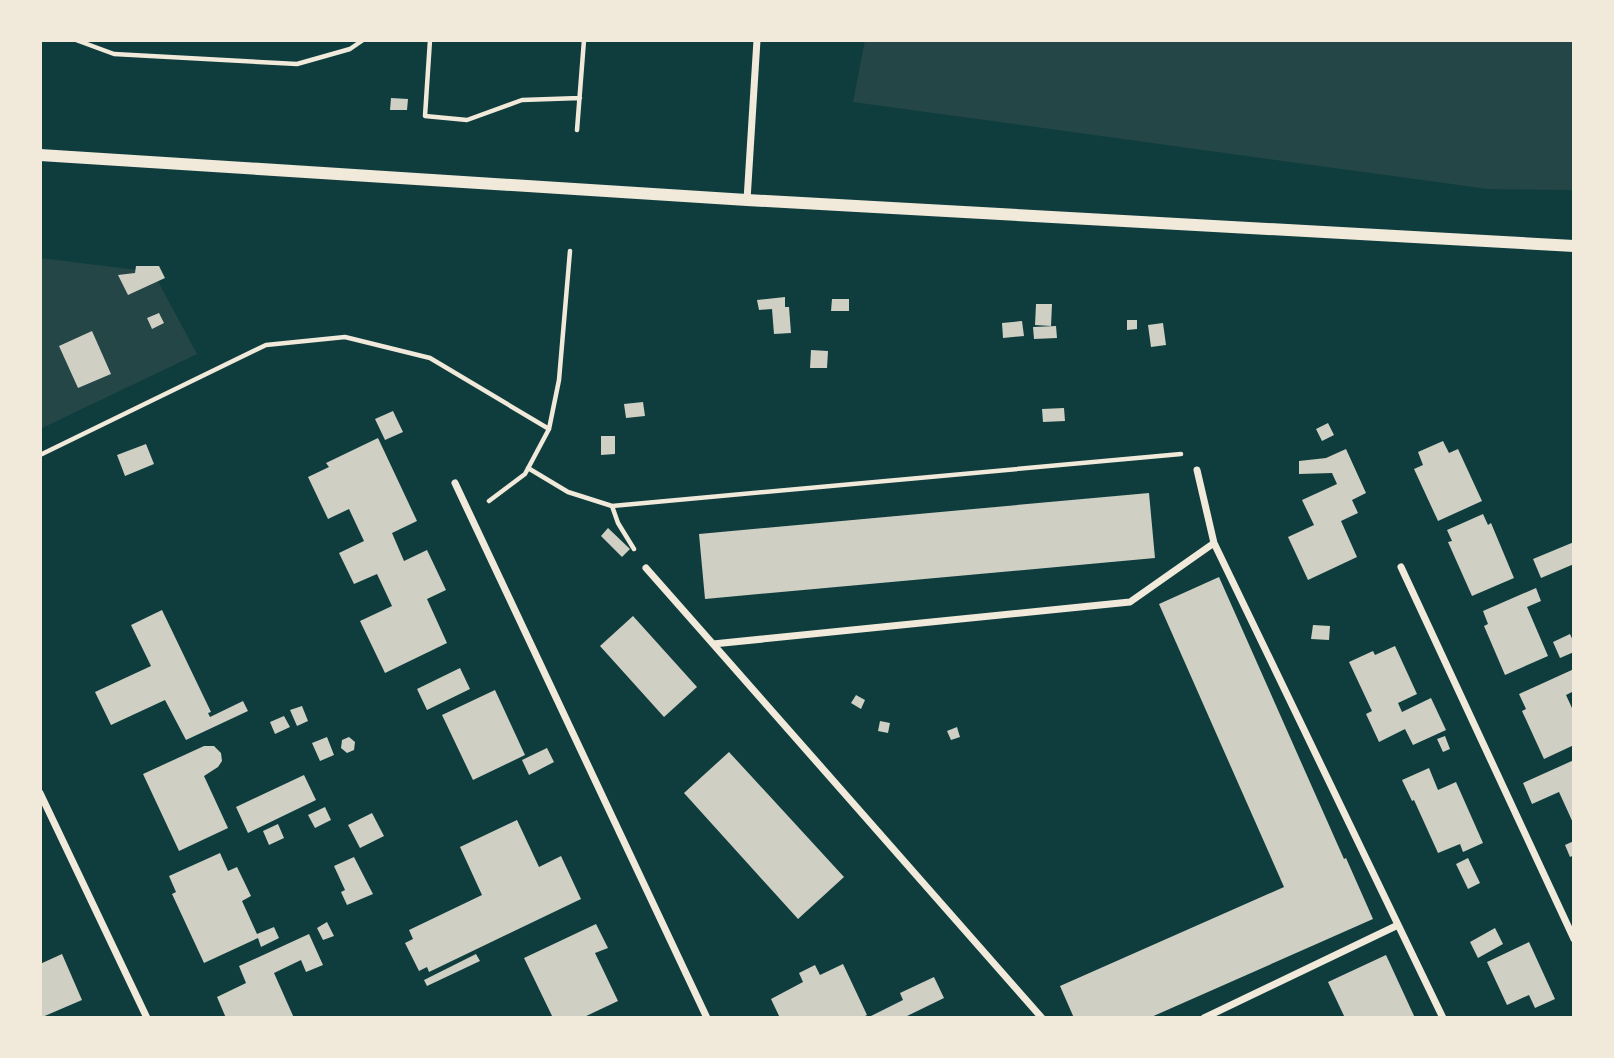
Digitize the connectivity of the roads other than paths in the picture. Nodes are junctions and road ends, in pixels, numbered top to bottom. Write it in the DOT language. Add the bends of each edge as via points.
graph roads {
  1 [pos="757,40"];
  2 [pos="40,155"];
  3 [pos="747,200"];
  4 [pos="1574,246"];
  5 [pos="1197,470"];
  6 [pos="455,483"];
  7 [pos="1214,543"];
  8 [pos="1401,567"];
  9 [pos="646,568"];
  10 [pos="713,644"];
  11 [pos="40,793"];
  12 [pos="1398,925"];
  13 [pos="1574,939"];
  14 [pos="147,1018"];
  15 [pos="707,1018"];
  16 [pos="1042,1018"];
  17 [pos="1204,1018"];
  18 [pos="1443,1018"];
  1 -- 3 [label="street"];
  2 -- 3 [label="street"];
  3 -- 4 [label="street"];
  5 -- 7 [label="street"];
  6 -- 15 [label="street"];
  7 -- 10 [label="street" via="1130,602"];
  7 -- 12 [label="street"];
  8 -- 13 [label="street"];
  9 -- 10 [label="street"];
  10 -- 16 [label="street"];
  11 -- 14 [label="street"];
  12 -- 17 [label="street"];
  12 -- 18 [label="street"];
}
